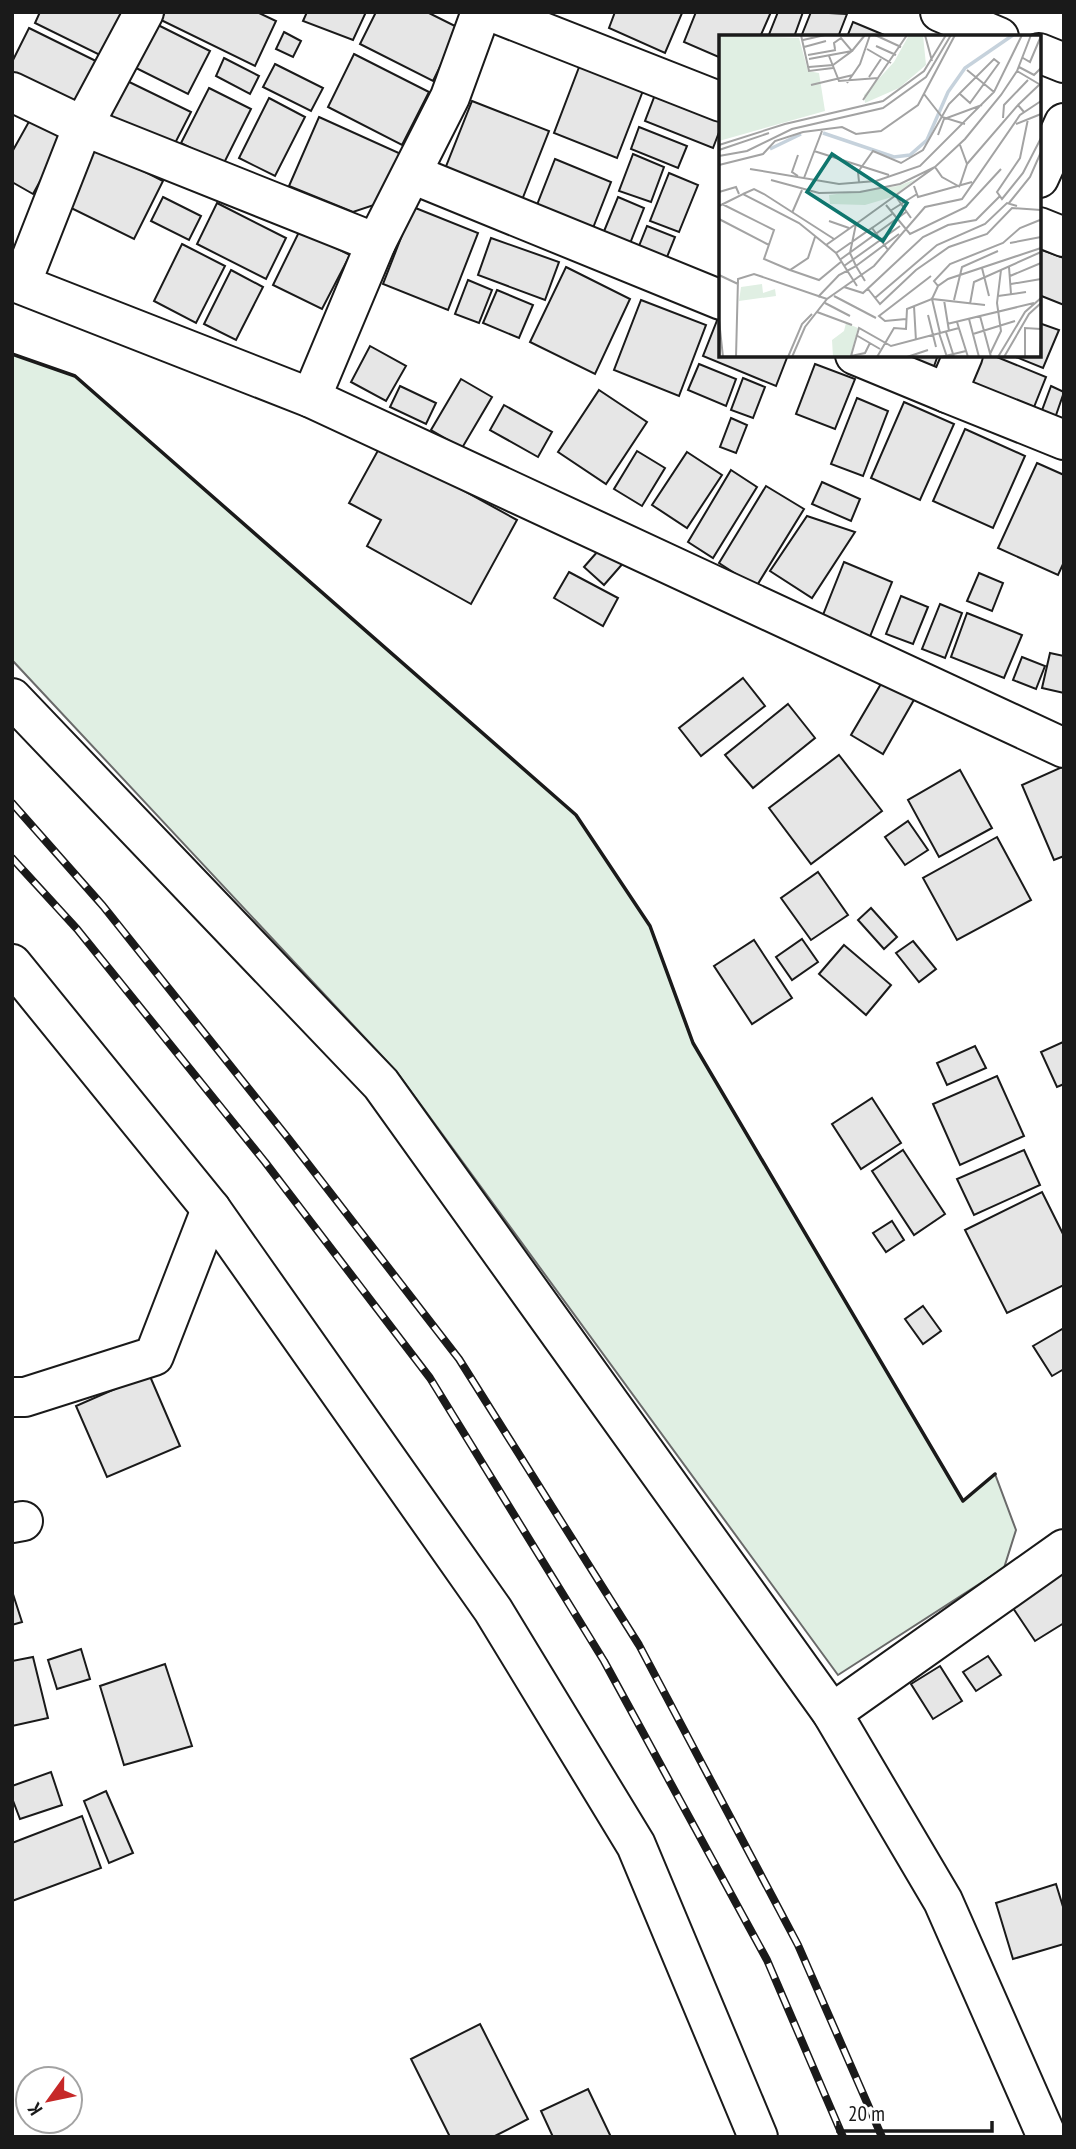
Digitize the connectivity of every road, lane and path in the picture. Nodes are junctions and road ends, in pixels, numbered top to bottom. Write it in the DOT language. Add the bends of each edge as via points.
graph roads {
  1 [pos="144,12"];
  2 [pos="481,12"];
  3 [pos="492,12"];
  4 [pos="940,12"];
  5 [pos="994,35"];
  6 [pos="1041,54"];
  7 [pos="1064,63"];
  8 [pos="12,92"];
  9 [pos="719,101"];
  10 [pos="1064,122"];
  11 [pos="83,126"];
  12 [pos="412,174"];
  13 [pos="1041,174"];
  14 [pos="1041,228"];
  15 [pos="1064,237"];
  16 [pos="376,243"];
  17 [pos="17,282"];
  18 [pos="719,299"];
  19 [pos="860,357"];
  20 [pos="962,357"];
  21 [pos="947,393"];
  22 [pos="311,398"];
  23 [pos="1064,440"];
  24 [pos="12,698"];
  25 [pos="1064,748"];
  26 [pos="12,964"];
  27 [pos="211,1209"];
  28 [pos="12,1397"];
  29 [pos="1064,1549"];
  30 [pos="832,1713"];
  31 [pos="758,2137"];
  32 [pos="1047,2137"];
  1 -- 11 [label="street"];
  2 -- 12 [label="street" via="450,97"];
  3 -- 9 [label="street"];
  4 -- 5 [label="street"];
  6 -- 7 [label="street"];
  8 -- 11 [label="street"];
  10 -- 13 [label="street"];
  11 -- 16 [label="street"];
  11 -- 17 [label="street"];
  12 -- 16 [label="street"];
  12 -- 18 [label="street"];
  14 -- 15 [label="street"];
  16 -- 22 [label="street"];
  17 -- 22 [label="street"];
  19 -- 21 [label="street"];
  20 -- 21 [label="street"];
  21 -- 23 [label="street"];
  22 -- 25 [label="street"];
  24 -- 30 [label="street" via="381,1084"];
  26 -- 27 [label="street"];
  27 -- 28 [label="street" via="154,1356 25,1397"];
  27 -- 31 [label="street" via="493,1610 636,1845"];
  29 -- 30 [label="street"];
  30 -- 32 [label="street" via="943,1901"];
}
